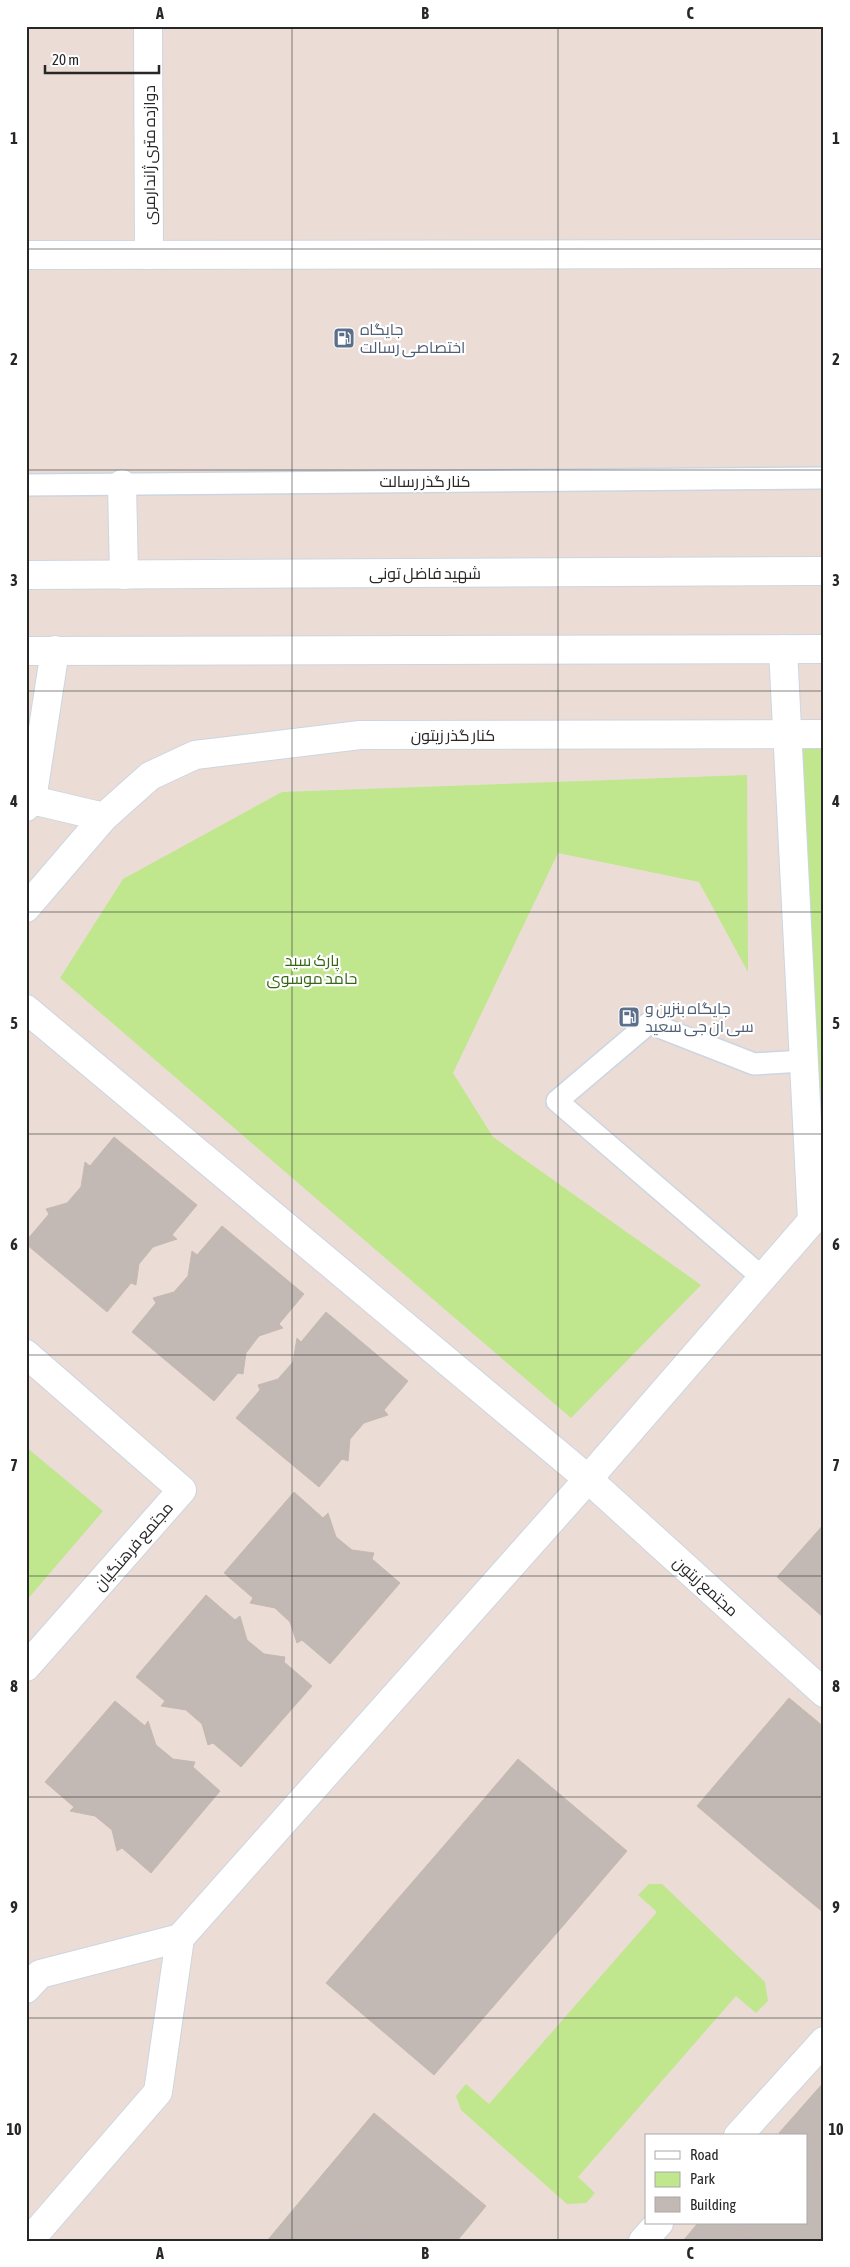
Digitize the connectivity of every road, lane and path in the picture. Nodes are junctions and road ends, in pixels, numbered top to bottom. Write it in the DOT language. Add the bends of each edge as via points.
graph roads {
  1 [pos="148,26"];
  2 [pos="26,254"];
  3 [pos="149,254"];
  4 [pos="824,254"];
  5 [pos="824,478"];
  6 [pos="122,484"];
  7 [pos="26,485"];
  8 [pos="824,571"];
  9 [pos="26,575"];
  10 [pos="124,575"];
  11 [pos="783,649"];
  12 [pos="824,649"];
  13 [pos="26,650"];
  14 [pos="55,650"];
  15 [pos="35,715"];
  16 [pos="786,734"];
  17 [pos="824,734"];
  18 [pos="29,803"];
  19 [pos="104,817"];
  20 [pos="26,908"];
  21 [pos="26,1008"];
  22 [pos="804,1061"];
  23 [pos="818,1214"];
  24 [pos="763,1278"];
  25 [pos="26,1354"];
  26 [pos="588,1480"];
  27 [pos="26,1667"];
  28 [pos="824,1693"];
  29 [pos="180,1938"];
  30 [pos="26,1989"];
  31 [pos="824,2040"];
  32 [pos="740,2134"];
  33 [pos="658,2224"];
  34 [pos="30,2241"];
  35 [pos="643,2241"];
  1 -- 3 [label="main road, دوازده متری ژاندارمری"];
  2 -- 3 [label="main road"];
  3 -- 4 [label="main road"];
  5 -- 6 [label="lane, کنار گذر رسالت"];
  6 -- 7 [label="lane, کنار گذر رسالت"];
  6 -- 10 [label="main road"];
  8 -- 10 [label="main road, شهید فاضل تونی"];
  9 -- 10 [label="main road, شهید فاضل تونی"];
  11 -- 12 [label="main road"];
  11 -- 14 [label="main road"];
  11 -- 16 [label="main road"];
  13 -- 14 [label="main road"];
  14 -- 15 [label="main road"];
  15 -- 18 [label="main road"];
  16 -- 17 [label="main road, کنار گذر زیتون"];
  16 -- 19 [label="main road, کنار گذر زیتون" via="360,735 195,755 150,776"];
  16 -- 22 [label="main road"];
  18 -- 19 [label="main road"];
  19 -- 20 [label="main road, کنار گذر زیتون"];
  21 -- 26 [label="main road, مجتمع زیتون"];
  22 -- 23 [label="main road"];
  22 -- 24 [label="lane" via="754,1064 649,1023 557,1101"];
  23 -- 24 [label="main road"];
  24 -- 26 [label="main road"];
  25 -- 27 [label="main road, مجتمع فرهنگیان" via="182,1490"];
  26 -- 28 [label="main road, مجتمع زیتون"];
  26 -- 29 [label="main road"];
  29 -- 30 [label="main road" via="40,1974"];
  29 -- 34 [label="main road" via="158,2092"];
  31 -- 32 [label="main road"];
  33 -- 35 [label="main road"];
}
